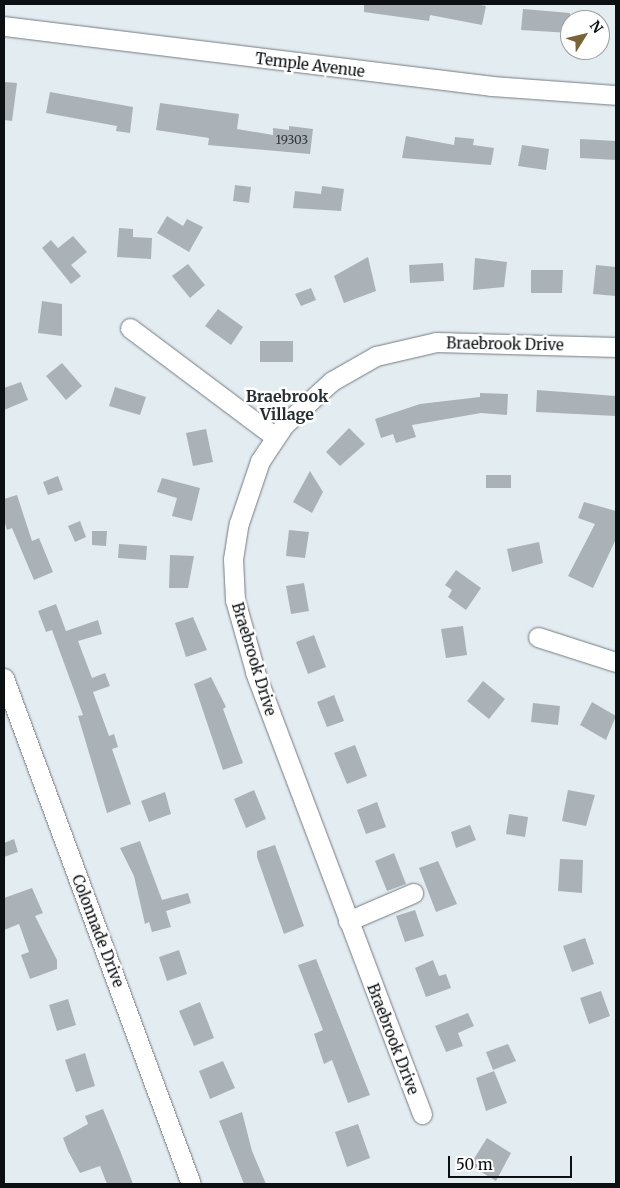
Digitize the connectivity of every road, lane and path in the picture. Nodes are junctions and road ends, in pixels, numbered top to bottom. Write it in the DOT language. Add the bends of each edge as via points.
graph roads {
  1 [pos="4,26"];
  2 [pos="616,96"];
  3 [pos="130,328"];
  4 [pos="616,347"];
  5 [pos="275,437"];
  6 [pos="538,637"];
  7 [pos="616,662"];
  8 [pos="4,678"];
  9 [pos="413,893"];
  10 [pos="348,921"];
  11 [pos="422,1114"];
  12 [pos="191,1184"];
  1 -- 2 [label="street, Temple Avenue" via="491,86"];
  3 -- 5 [label="street"];
  4 -- 5 [label="street, Braebrook Drive" via="488,342 403,348 376,356 332,381"];
  5 -- 10 [label="street, Braebrook Drive" via="257,468 238,523 232,574 235,600 255,671"];
  6 -- 7 [label="street"];
  8 -- 12 [label="street, Colonnade Drive"];
  9 -- 10 [label="street"];
  10 -- 11 [label="street, Braebrook Drive"];
}
